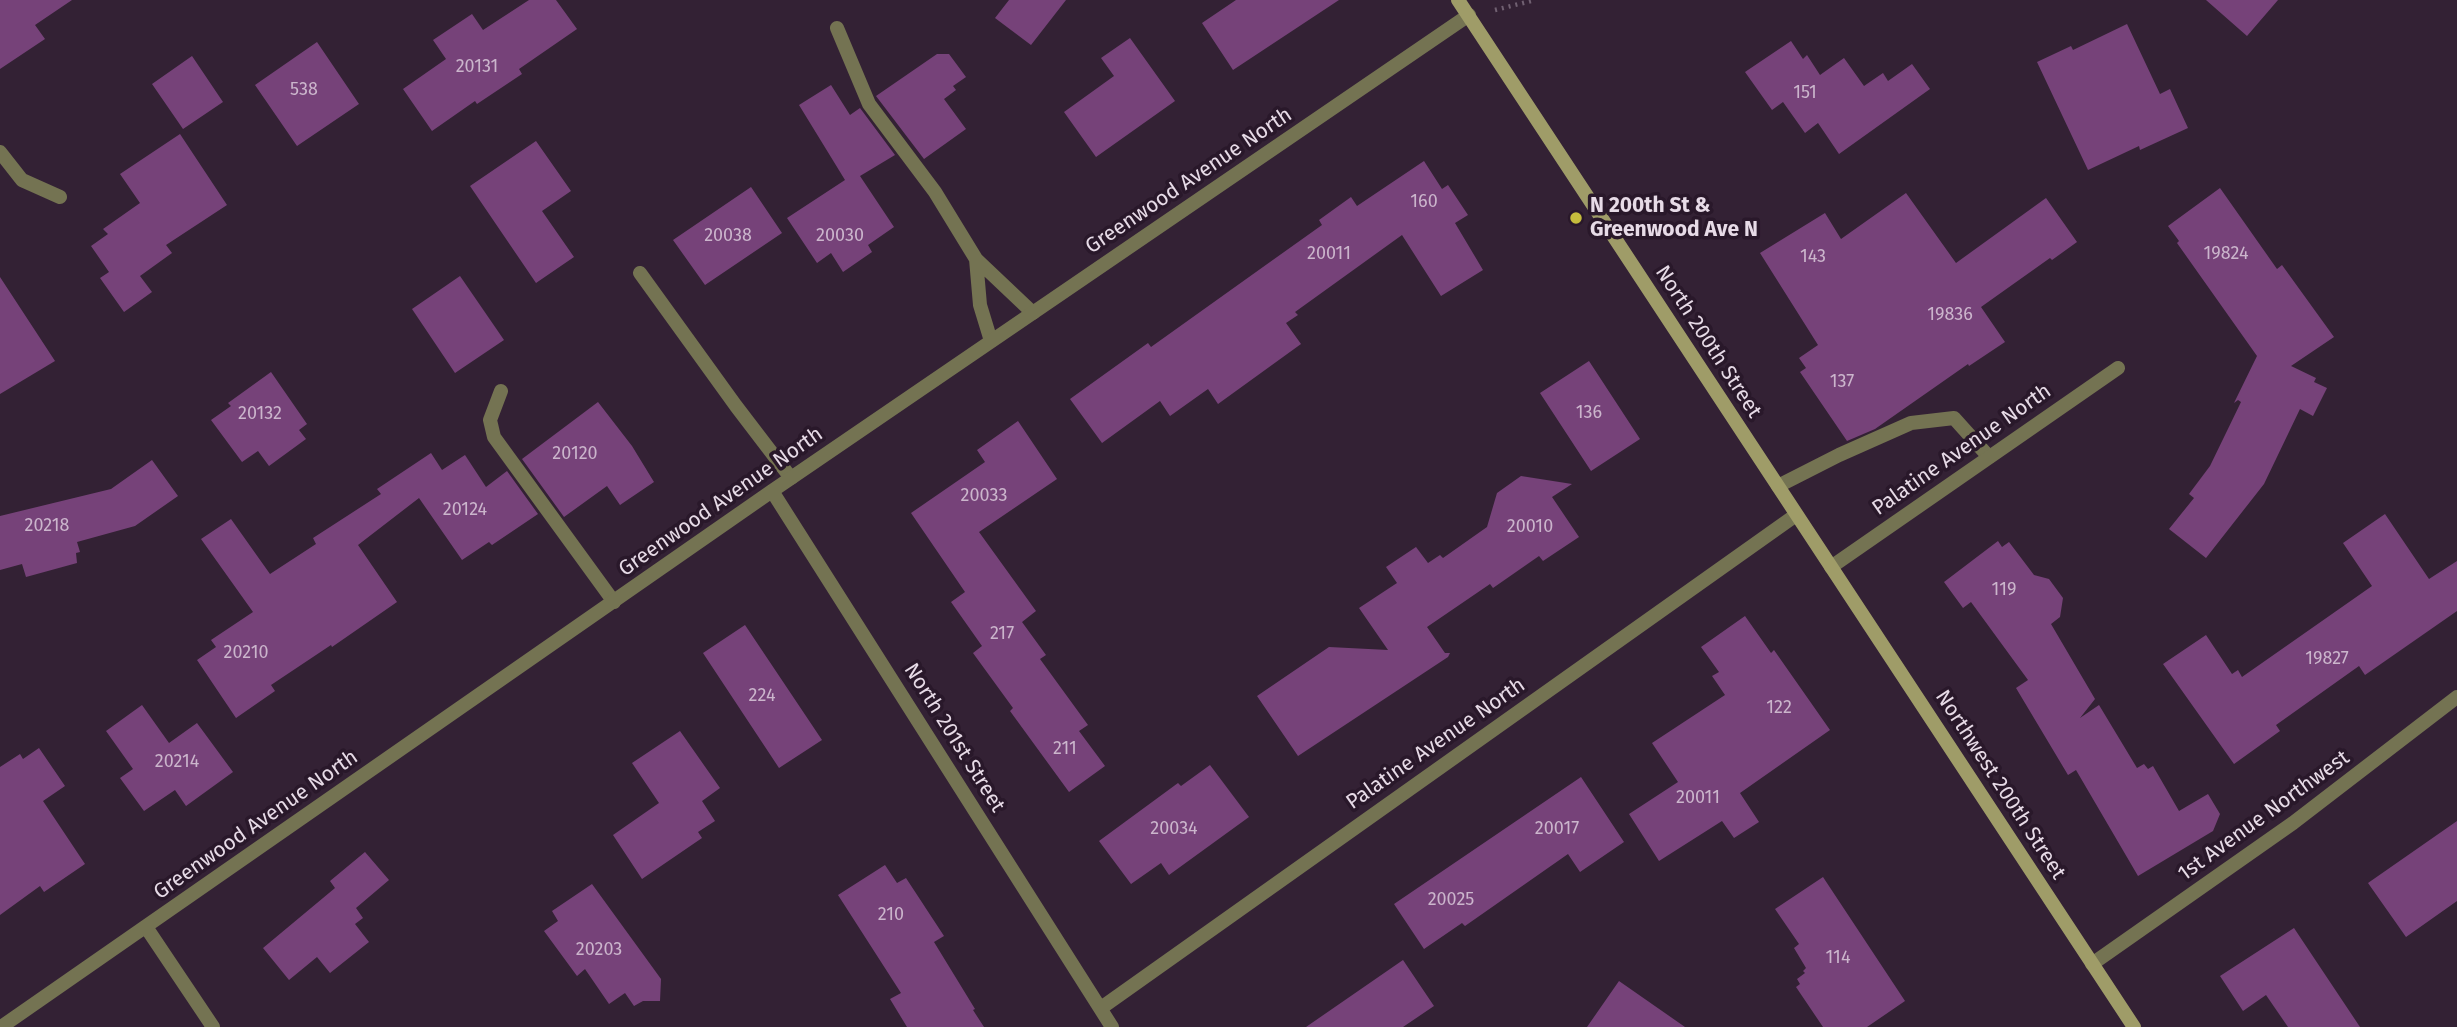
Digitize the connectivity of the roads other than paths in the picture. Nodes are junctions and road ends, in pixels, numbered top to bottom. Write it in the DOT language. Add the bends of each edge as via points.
graph roads {
  1 [pos="1458,0"];
  2 [pos="1469,15"];
  3 [pos="837,29"];
  4 [pos="0,152"];
  5 [pos="60,197"];
  6 [pos="976,259"];
  7 [pos="640,273"];
  8 [pos="1033,313"];
  9 [pos="991,341"];
  10 [pos="2118,368"];
  11 [pos="501,391"];
  12 [pos="1989,457"];
  13 [pos="792,478"];
  14 [pos="1778,486"];
  15 [pos="772,491"];
  16 [pos="1796,514"];
  17 [pos="1831,567"];
  18 [pos="614,602"];
  19 [pos="2457,697"];
  20 [pos="146,927"];
  21 [pos="2092,964"];
  22 [pos="1101,1008"];
  23 [pos="1,1027"];
  24 [pos="213,1027"];
  25 [pos="1112,1027"];
  26 [pos="2134,1027"];
  1 -- 2 [label="street, North 200th Street"];
  2 -- 8 [label="street, Greenwood Avenue North"];
  2 -- 14 [label="street, North 200th Street"];
  3 -- 6 [label="street" via="869,104 935,192"];
  4 -- 5 [label="street" via="22,180"];
  6 -- 8 [label="street"];
  6 -- 9 [label="street" via="980,305"];
  7 -- 13 [label="street"];
  8 -- 9 [label="street, Greenwood Avenue North"];
  9 -- 13 [label="street, Greenwood Avenue North"];
  10 -- 12 [label="street, Palatine Avenue North"];
  11 -- 18 [label="street" via="490,420 494,437"];
  12 -- 14 [label="street" via="1954,418 1911,423"];
  12 -- 17 [label="street, Palatine Avenue North"];
  13 -- 15 [label="street, Greenwood Avenue North"];
  14 -- 16 [label="street, North 200th Street"];
  15 -- 18 [label="street, Greenwood Avenue North"];
  15 -- 22 [label="street, North 201st Street"];
  16 -- 17 [label="street, North 200th Street"];
  16 -- 22 [label="street, Palatine Avenue North"];
  17 -- 21 [label="street, Northwest 200th Street"];
  18 -- 20 [label="street, Greenwood Avenue North"];
  19 -- 21 [label="street, 1st Avenue Northwest" via="2292,823"];
  20 -- 23 [label="street, Greenwood Avenue North"];
  20 -- 24 [label="street"];
  21 -- 26 [label="street, Northwest 200th Street"];
  22 -- 25 [label="street, North 201st Street"];
}
